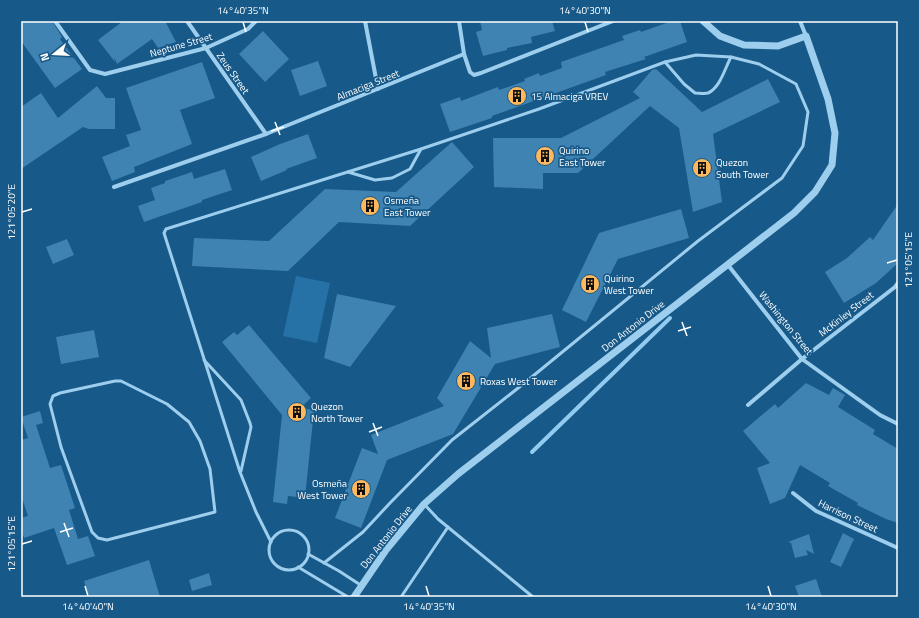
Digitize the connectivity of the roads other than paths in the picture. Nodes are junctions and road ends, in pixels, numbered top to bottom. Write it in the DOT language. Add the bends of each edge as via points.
graph roads {
  1 [pos="55,21"];
  2 [pos="187,21"];
  3 [pos="256,21"];
  4 [pos="365,21"];
  5 [pos="459,21"];
  6 [pos="613,21"];
  7 [pos="703,21"];
  8 [pos="800,21"];
  9 [pos="806,36"];
  10 [pos="206,48"];
  11 [pos="464,54"];
  12 [pos="731,57"];
  13 [pos="665,62"];
  14 [pos="378,89"];
  15 [pos="266,134"];
  16 [pos="421,149"];
  17 [pos="348,172"];
  18 [pos="114,187"];
  19 [pos="728,265"];
  20 [pos="898,283"];
  21 [pos="896,288"];
  22 [pos="204,359"];
  23 [pos="802,359"];
  24 [pos="748,405"];
  25 [pos="898,424"];
  26 [pos="240,472"];
  27 [pos="793,494"];
  28 [pos="424,504"];
  29 [pos="215,512"];
  30 [pos="448,527"];
  31 [pos="271,542"];
  32 [pos="898,548"];
  33 [pos="308,554"];
  34 [pos="324,563"];
  35 [pos="298,567"];
  36 [pos="362,586"];
  37 [pos="348,597"];
  38 [pos="354,597"];
  39 [pos="402,597"];
  40 [pos="533,597"];
  1 -- 10 [label="street, Neptune Street" via="90,70 105,74"];
  2 -- 10 [label="street, Zeus Street"];
  3 -- 10 [label="street, Neptune Street" via="248,29"];
  4 -- 14 [label="street"];
  5 -- 11 [label="street"];
  6 -- 11 [label="street" via="477,74 470,72"];
  7 -- 9 [label="street" via="720,36 744,45 778,46"];
  8 -- 9 [label="street"];
  9 -- 19 [label="street, Don Antonio Drive" via="828,98 835,134 832,165 814,192 794,213"];
  10 -- 15 [label="street, Zeus Street"];
  11 -- 14 [label="street, Almaciga Street"];
  12 -- 13 [label="lane" via="696,55"];
  12 -- 13 [label="lane" via="714,89 706,93 695,93"];
  12 -- 34 [label="lane" via="759,64 796,84 808,112 803,146 782,178 698,242 452,440 363,532"];
  13 -- 16 [label="lane"];
  14 -- 15 [label="street, Almaciga Street"];
  15 -- 18 [label="street, Almaciga Street"];
  16 -- 17 [label="lane"];
  16 -- 17 [label="lane" via="410,168 392,178 375,180"];
  17 -- 22 [label="lane" via="164,230"];
  19 -- 23 [label="street, Washington Street"];
  19 -- 28 [label="street, Don Antonio Drive" via="464,470"];
  20 -- 21 [label="street, McKinley Street"];
  21 -- 23 [label="street, McKinley Street"];
  22 -- 26 [label="lane"];
  22 -- 26 [label="lane" via="242,400 251,426"];
  23 -- 24 [label="street, McKinley Street"];
  23 -- 25 [label="street, Washington Street" via="880,415"];
  26 -- 31 [label="lane"];
  27 -- 32 [label="street, Harrison Street" via="816,511"];
  28 -- 30 [label="lane"];
  28 -- 36 [label="street, Don Antonio Drive" via="386,550"];
  29 -- 29 [label="lane" via="107,540 98,538 92,532 61,448 50,404 53,396 122,381 168,404 189,422 200,441 210,469"];
  30 -- 39 [label="lane"];
  30 -- 40 [label="lane"];
  31 -- 33 [label="lane" via="284,531 296,531 306,539"];
  31 -- 35 [label="lane" via="270,554 276,564 287,569"];
  33 -- 34 [label="lane"];
  33 -- 35 [label="lane" via="305,562"];
  34 -- 36 [label="lane"];
  35 -- 37 [label="lane"];
  36 -- 38 [label="street, Don Antonio Drive"];
}
